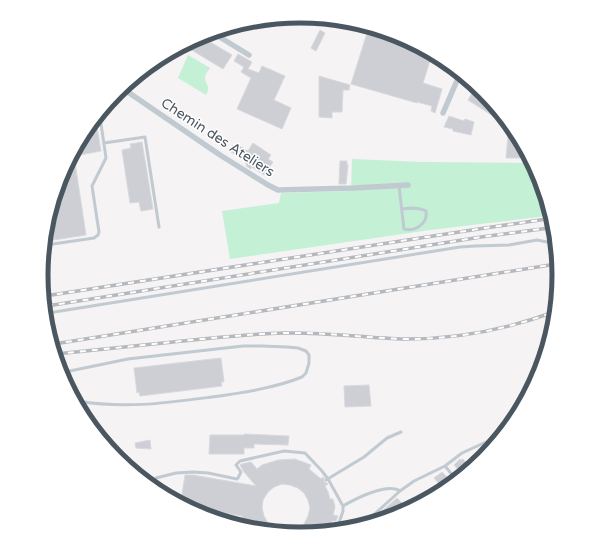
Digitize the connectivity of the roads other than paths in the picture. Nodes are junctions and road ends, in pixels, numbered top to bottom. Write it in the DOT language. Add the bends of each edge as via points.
graph roads {
  1 [pos="217,36"];
  2 [pos="249,55"];
  3 [pos="458,79"];
  4 [pos="127,91"];
  5 [pos="443,113"];
  6 [pos="101,121"];
  7 [pos="104,143"];
  8 [pos="408,185"];
  9 [pos="399,186"];
  10 [pos="402,210"];
  11 [pos="159,227"];
  12 [pos="549,243"];
  13 [pos="50,244"];
  14 [pos="51,313"];
  15 [pos="67,372"];
  16 [pos="81,401"];
  17 [pos="401,432"];
  18 [pos="489,440"];
  19 [pos="445,466"];
  20 [pos="453,475"];
  21 [pos="327,480"];
  22 [pos="155,482"];
  23 [pos="400,491"];
  24 [pos="343,506"];
  25 [pos="372,516"];
  26 [pos="339,524"];
  1 -- 2 [label="street"];
  3 -- 5 [label="street"];
  4 -- 9 [label="street, Chemin des Ateliers" via="220,155 278,190"];
  6 -- 7 [label="lane"];
  7 -- 11 [label="lane" via="145,137"];
  7 -- 13 [label="lane" via="106,158 92,186 98,235 94,238"];
  8 -- 9 [label="street, Chemin des Ateliers"];
  9 -- 10 [label="lane"];
  10 -- 10 [label="lane" via="404,229 418,227 427,217 426,211 422,208"];
  12 -- 14 [label="lane" via="537,240 509,245 460,247"];
  15 -- 16 [label="lane" via="128,360 243,346 298,348 306,350 309,357 307,371 302,377 235,394 130,406"];
  17 -- 21 [label="lane" via="387,438 360,460"];
  18 -- 19 [label="lane" via="462,453"];
  19 -- 20 [label="lane"];
  19 -- 23 [label="lane" via="420,477"];
  21 -- 22 [label="lane" via="305,453 284,451 240,461 236,465 241,472 237,479 208,473 186,472 156,478"];
  21 -- 24 [label="lane"];
  23 -- 24 [label="lane" via="383,489"];
  23 -- 25 [label="lane"];
  24 -- 26 [label="lane"];
}
